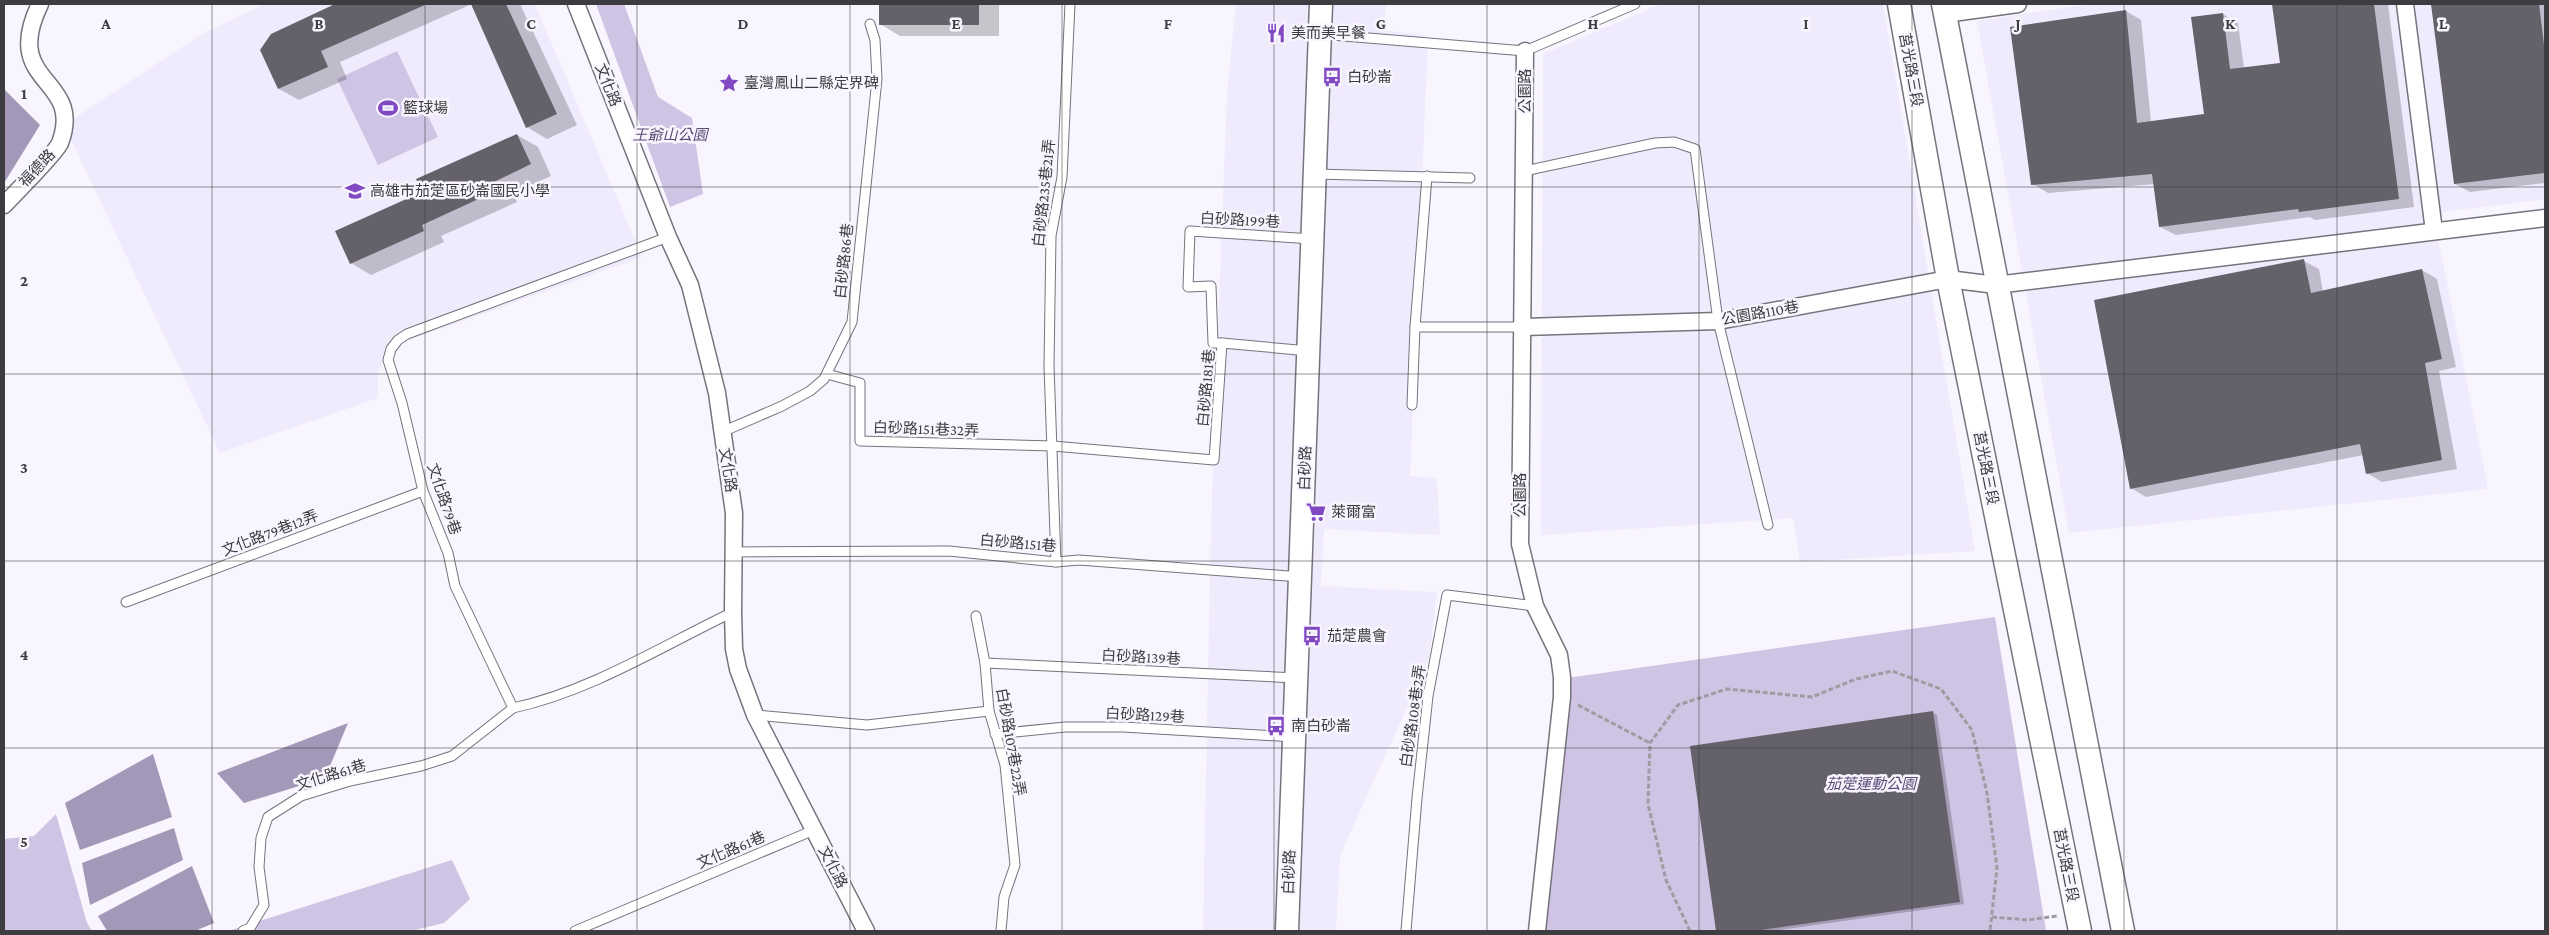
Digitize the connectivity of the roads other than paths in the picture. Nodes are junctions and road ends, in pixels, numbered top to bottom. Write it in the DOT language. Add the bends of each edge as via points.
graph roads {
  1 [pos="40,4"];
  2 [pos="576,4"];
  3 [pos="1070,4"];
  4 [pos="1321,4"];
  5 [pos="1634,4"];
  6 [pos="1899,4"];
  7 [pos="2018,4"];
  8 [pos="2405,4"];
  9 [pos="1944,9"];
  10 [pos="870,24"];
  11 [pos="1320,34"];
  12 [pos="1525,51"];
  13 [pos="1524,170"];
  14 [pos="1315,174"];
  15 [pos="1427,176"];
  16 [pos="1470,178"];
  17 [pos="4,205"];
  18 [pos="2545,218"];
  19 [pos="2434,232"];
  20 [pos="668,237"];
  21 [pos="1313,238"];
  22 [pos="1948,279"];
  23 [pos="1996,286"];
  24 [pos="1718,321"];
  25 [pos="1415,327"];
  26 [pos="1521,327"];
  27 [pos="1222,344"];
  28 [pos="1309,351"];
  29 [pos="828,374"];
  30 [pos="1412,405"];
  31 [pos="722,432"];
  32 [pos="1052,446"];
  33 [pos="1214,460"];
  34 [pos="423,491"];
  35 [pos="1768,525"];
  36 [pos="732,552"];
  37 [pos="1056,562"];
  38 [pos="1301,576"];
  39 [pos="126,602"];
  40 [pos="1536,606"];
  41 [pos="733,612"];
  42 [pos="976,616"];
  43 [pos="985,663"];
  44 [pos="1297,678"];
  45 [pos="513,708"];
  46 [pos="989,711"];
  47 [pos="755,715"];
  48 [pos="995,734"];
  49 [pos="1294,737"];
  50 [pos="814,830"];
  51 [pos="2078,923"];
  52 [pos="243,931"];
  53 [pos="575,931"];
  54 [pos="866,931"];
  55 [pos="1001,931"];
  56 [pos="1287,931"];
  57 [pos="1406,931"];
  58 [pos="1537,931"];
  59 [pos="2123,931"];
  1 -- 17 [label="street, 福德路" via="29,16 15,44 18,64 54,98 64,122 60,144"];
  2 -- 20 [label="street, 文化路"];
  3 -- 32 [label="lane, 白砂路235巷21弄" via="1062,177 1051,236 1049,366"];
  4 -- 11 [label="street, 白砂路"];
  5 -- 12 [label="lane"];
  6 -- 22 [label="street, 莒光路三段"];
  7 -- 9 [label="street"];
  8 -- 19 [label="street"];
  9 -- 23 [label="street"];
  10 -- 29 [label="lane, 白砂路86巷" via="875,40 877,79 852,322"];
  11 -- 12 [label="lane"];
  11 -- 14 [label="street, 白砂路"];
  12 -- 13 [label="street, 公園路"];
  13 -- 24 [label="lane" via="1655,144 1674,142 1695,149"];
  13 -- 26 [label="street, 公園路"];
  14 -- 15 [label="lane"];
  14 -- 21 [label="street, 白砂路"];
  15 -- 16 [label="lane"];
  15 -- 25 [label="lane"];
  18 -- 19 [label="street, 公園路110巷"];
  19 -- 23 [label="street, 公園路110巷"];
  20 -- 31 [label="street, 文化路" via="690,285 717,393"];
  20 -- 34 [label="lane, 文化路79巷" via="398,340 388,360"];
  21 -- 27 [label="lane, 白砂路199巷" via="1190,231 1188,288 1211,286 1213,343"];
  21 -- 28 [label="street, 白砂路"];
  22 -- 23 [label="street, 公園路110巷"];
  22 -- 24 [label="street, 公園路110巷"];
  22 -- 51 [label="street, 莒光路三段"];
  23 -- 59 [label="street"];
  24 -- 26 [label="street, 公園路110巷"];
  24 -- 35 [label="lane"];
  25 -- 26 [label="lane"];
  25 -- 30 [label="lane"];
  26 -- 40 [label="street, 公園路" via="1520,544"];
  27 -- 28 [label="lane, 白砂路181巷"];
  27 -- 33 [label="lane, 白砂路181巷"];
  28 -- 38 [label="street, 白砂路"];
  29 -- 31 [label="lane, 白砂路86巷" via="810,391"];
  29 -- 32 [label="lane, 白砂路151巷32弄" via="860,383 860,441"];
  31 -- 36 [label="street, 文化路" via="734,513"];
  32 -- 33 [label="lane, 白砂路151巷32弄"];
  32 -- 37 [label="lane"];
  34 -- 39 [label="lane, 文化路79巷12弄"];
  34 -- 45 [label="lane, 文化路79巷" via="448,553 455,586"];
  36 -- 37 [label="lane, 白砂路151巷" via="949,551"];
  36 -- 41 [label="street, 文化路"];
  37 -- 38 [label="lane, 白砂路151巷" via="1080,560"];
  38 -- 44 [label="street, 白砂路"];
  40 -- 57 [label="lane, 白砂路108巷2弄" via="1447,595 1428,696"];
  40 -- 58 [label="street, 公園路" via="1559,655 1562,697"];
  41 -- 45 [label="lane" via="587,684"];
  41 -- 47 [label="street, 文化路" via="738,669"];
  42 -- 43 [label="lane, 白砂路107巷22弄"];
  43 -- 44 [label="lane, 白砂路139巷"];
  43 -- 46 [label="lane, 白砂路107巷22弄"];
  44 -- 49 [label="street, 白砂路"];
  45 -- 52 [label="lane, 文化路61巷" via="452,756 421,766 350,780 301,796 268,816 261,838 264,905 250,928"];
  46 -- 47 [label="lane" via="866,725"];
  46 -- 48 [label="lane, 白砂路107巷22弄"];
  47 -- 50 [label="street, 文化路"];
  48 -- 49 [label="lane, 白砂路129巷" via="1065,727 1123,727"];
  48 -- 55 [label="lane, 白砂路107巷22弄" via="1005,765 1015,865 1004,897"];
  49 -- 56 [label="street, 白砂路"];
  50 -- 53 [label="lane, 文化路61巷"];
  50 -- 54 [label="street, 文化路"];
}
